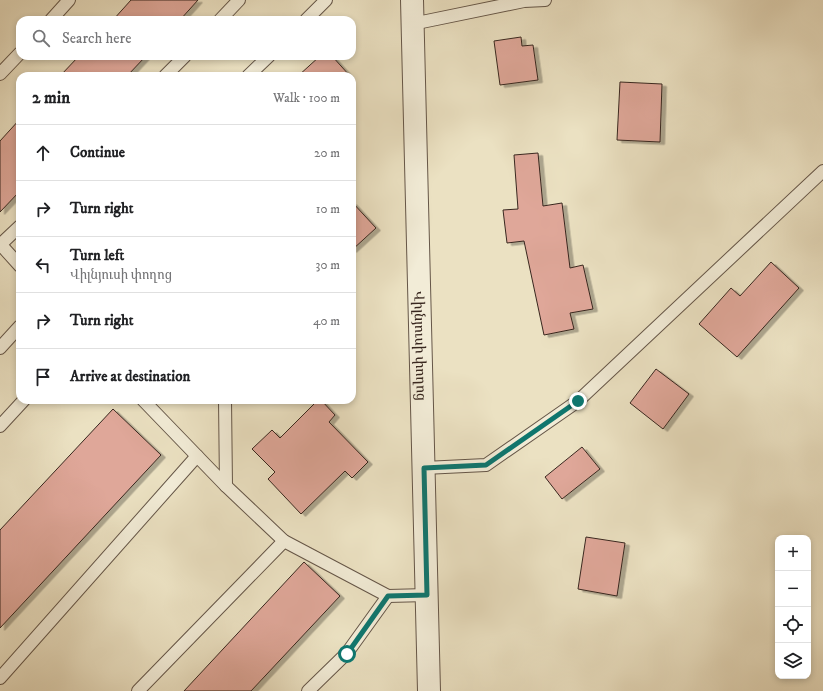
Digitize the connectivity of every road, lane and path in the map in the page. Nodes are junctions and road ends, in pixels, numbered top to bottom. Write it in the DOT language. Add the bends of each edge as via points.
graph roads {
  1 [pos="69,0"];
  2 [pos="239,0"];
  3 [pos="326,0"];
  4 [pos="412,0"];
  5 [pos="545,0"];
  6 [pos="55,16"];
  7 [pos="224,16"];
  8 [pos="310,16"];
  9 [pos="412,24"];
  10 [pos="16,57"];
  11 [pos="181,60"];
  12 [pos="265,60"];
  13 [pos="169,72"];
  14 [pos="252,72"];
  15 [pos="0,74"];
  16 [pos="823,171"];
  17 [pos="16,230"];
  18 [pos="1,245"];
  19 [pos="16,262"];
  20 [pos="16,330"];
  21 [pos="0,348"];
  22 [pos="20,404"];
  23 [pos="147,404"];
  24 [pos="226,404"];
  25 [pos="0,426"];
  26 [pos="197,456"];
  27 [pos="424,468"];
  28 [pos="226,486"];
  29 [pos="284,541"];
  30 [pos="427,595"];
  31 [pos="388,596"];
  32 [pos="0,678"];
  33 [pos="138,691"];
  34 [pos="308,691"];
  35 [pos="429,691"];
  1 -- 6 [label="lane"];
  2 -- 7 [label="lane"];
  3 -- 8 [label="lane"];
  4 -- 9 [label="street, Վիլնյուսի փողոց"];
  5 -- 9 [label="lane" via="524,1"];
  9 -- 27 [label="street, Վիլնյուսի փողոց"];
  10 -- 15 [label="lane"];
  11 -- 13 [label="lane"];
  12 -- 14 [label="lane"];
  16 -- 27 [label="lane" via="578,401 486,465"];
  17 -- 18 [label="lane"];
  18 -- 19 [label="lane"];
  20 -- 21 [label="lane"];
  22 -- 25 [label="lane"];
  23 -- 26 [label="lane"];
  24 -- 28 [label="lane"];
  26 -- 28 [label="lane"];
  26 -- 32 [label="lane"];
  27 -- 30 [label="street, Վիլնյուսի փողոց"];
  28 -- 29 [label="lane"];
  29 -- 31 [label="lane"];
  29 -- 33 [label="lane"];
  30 -- 31 [label="lane"];
  30 -- 35 [label="street, Վիլնյուսի փողոց"];
  31 -- 34 [label="lane" via="347,654"];
}
